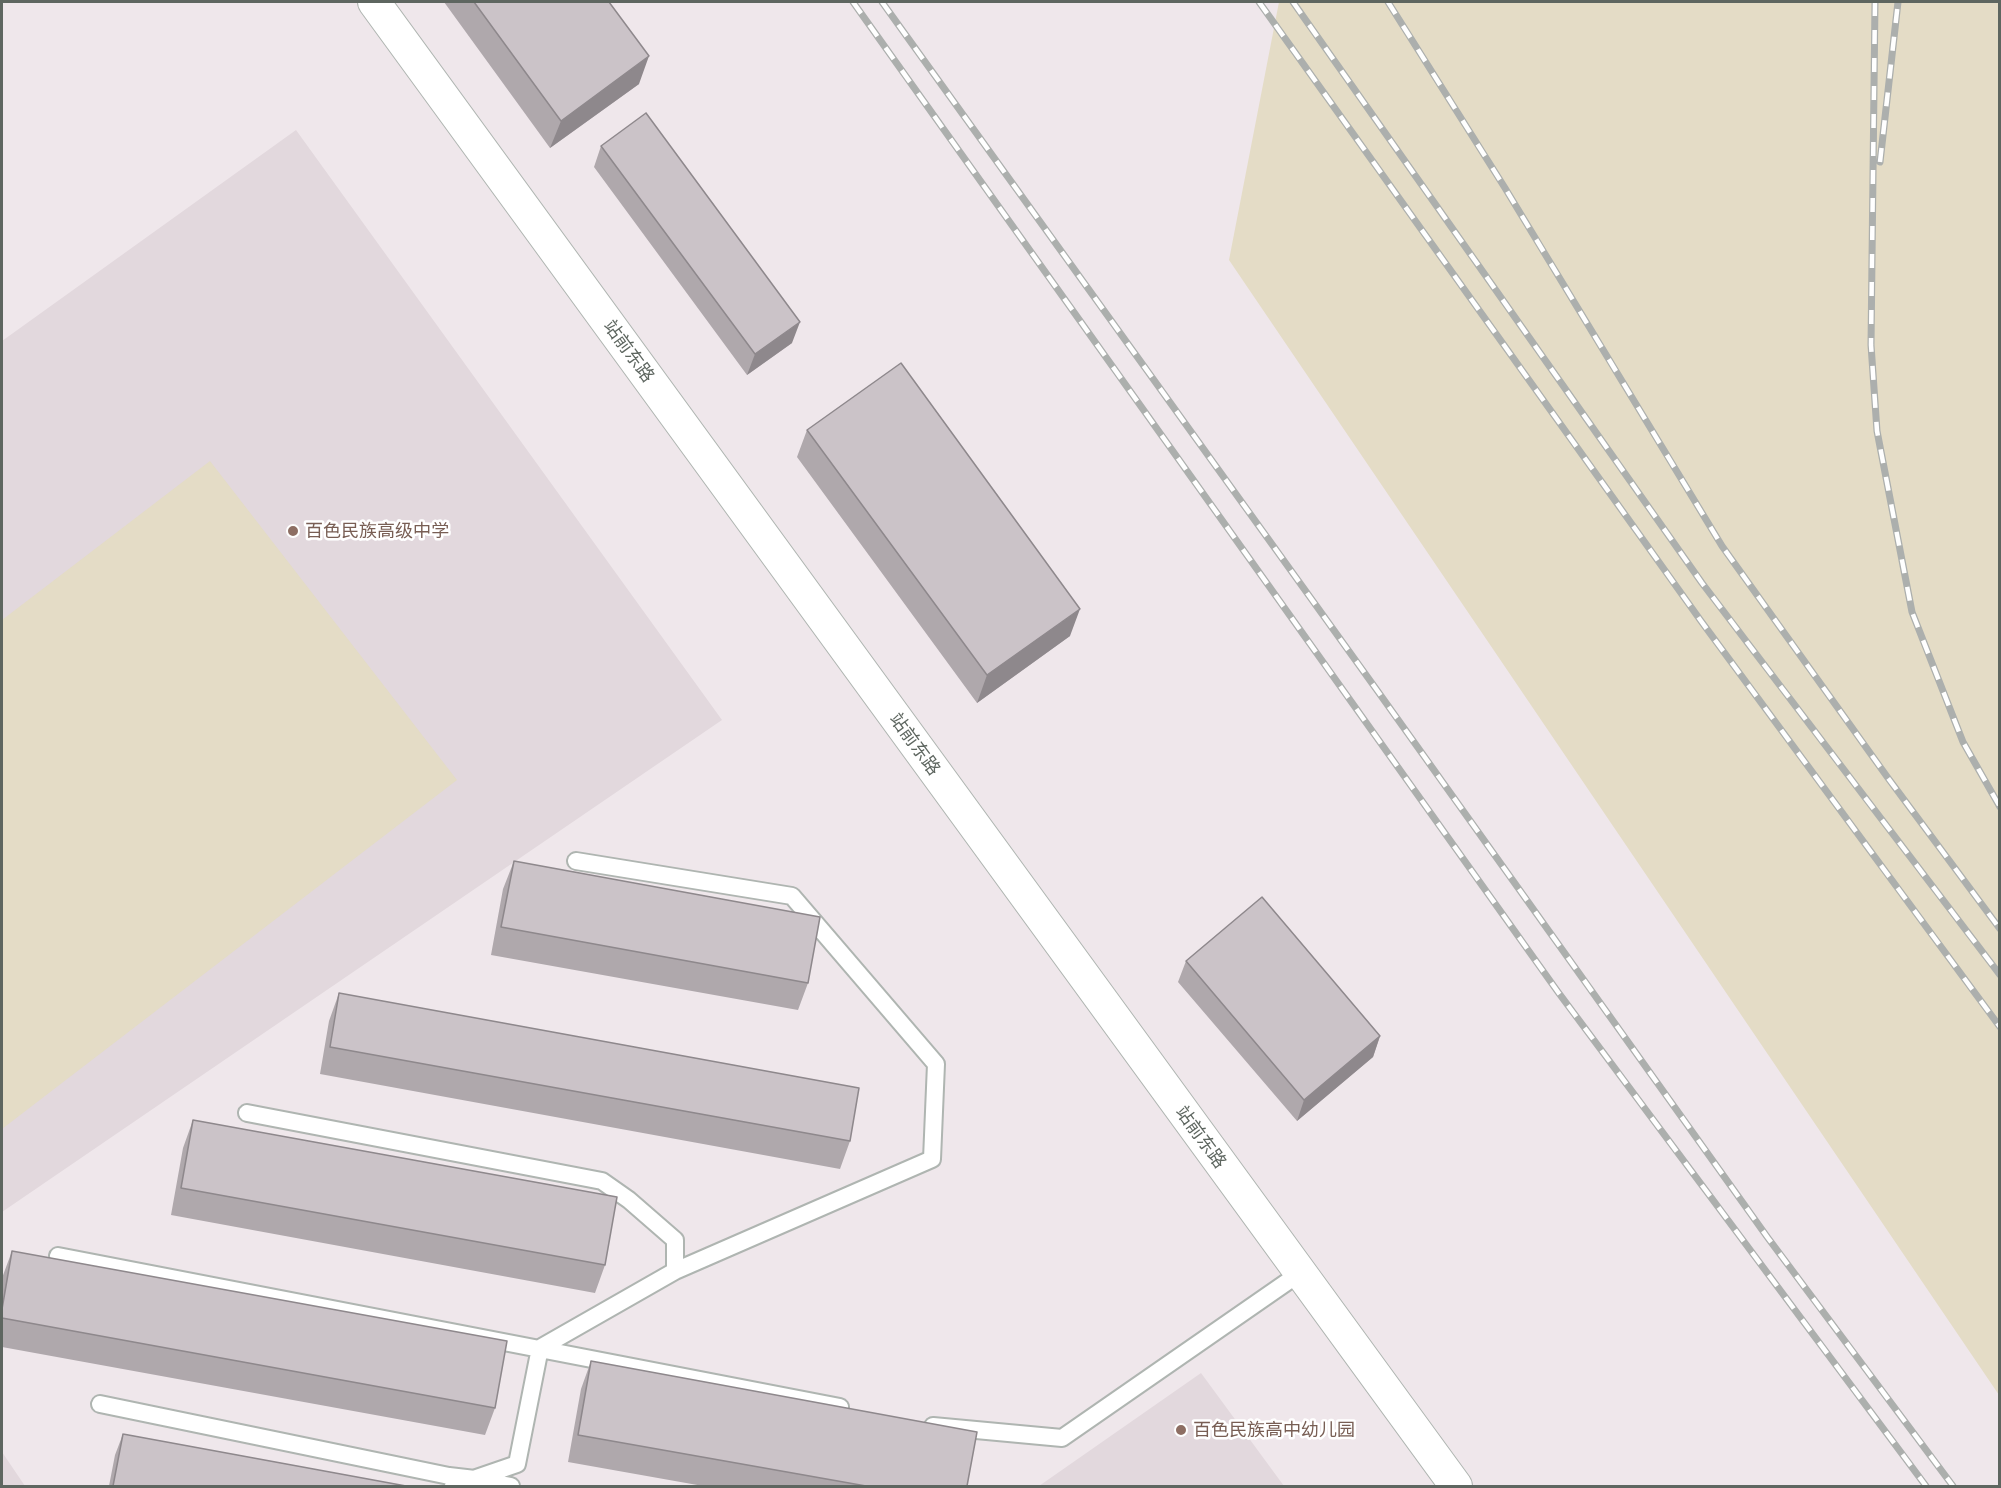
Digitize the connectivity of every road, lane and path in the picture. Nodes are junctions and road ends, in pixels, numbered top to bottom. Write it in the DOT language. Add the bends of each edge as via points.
graph roads {
  1 [pos="374,2"];
  2 [pos="576,861"];
  3 [pos="247,1113"];
  4 [pos="58,1256"];
  5 [pos="675,1271"];
  6 [pos="1300,1273"];
  7 [pos="540,1348"];
  8 [pos="100,1404"];
  9 [pos="853,1410"];
  10 [pos="923,1424"];
  11 [pos="475,1479"];
  12 [pos="453,1486"];
  13 [pos="511,1486"];
  14 [pos="1456,1486"];
  1 -- 6 [label="street, 站前东路"];
  2 -- 5 [label="lane" via="792,896 936,1064 932,1159"];
  3 -- 5 [label="lane" via="602,1181 675,1240"];
  4 -- 7 [label="lane"];
  5 -- 7 [label="lane"];
  6 -- 10 [label="lane" via="1062,1438"];
  6 -- 14 [label="street, 站前东路"];
  7 -- 9 [label="lane"];
  7 -- 11 [label="lane" via="517,1464"];
  8 -- 11 [label="lane"];
  11 -- 12 [label="lane"];
  11 -- 13 [label="lane"];
}
